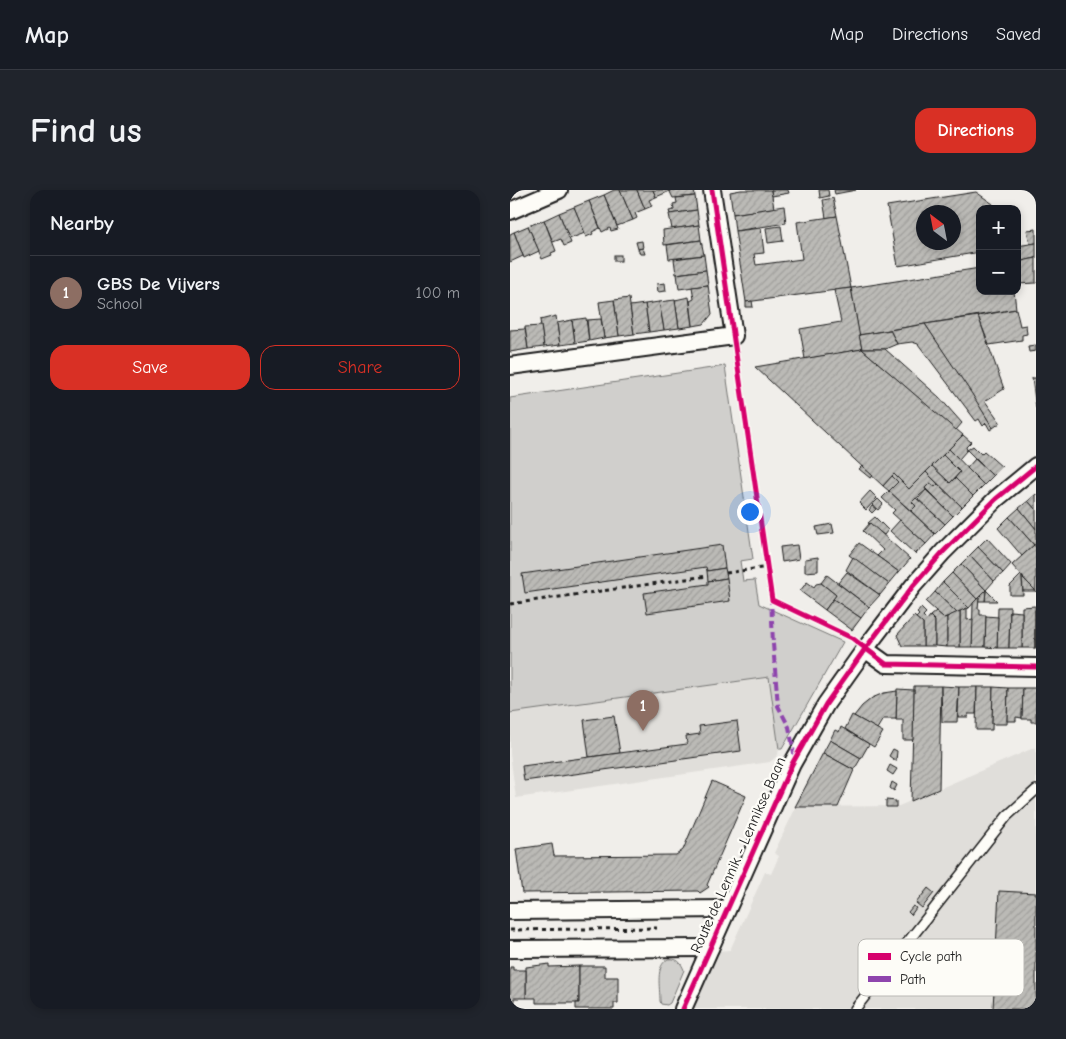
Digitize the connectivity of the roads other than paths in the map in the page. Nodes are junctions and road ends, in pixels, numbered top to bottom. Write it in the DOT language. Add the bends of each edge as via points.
graph roads {
  1 [pos="559,190"];
  2 [pos="712,190"];
  3 [pos="510,211"];
  4 [pos="510,366"];
  5 [pos="1036,466"];
  6 [pos="865,649"];
  7 [pos="1036,667"];
  8 [pos="1036,790"];
  9 [pos="727,909"];
  10 [pos="510,911"];
  11 [pos="910,939"];
  12 [pos="710,948"];
  13 [pos="510,949"];
  14 [pos="865,996"];
  15 [pos="683,1009"];
  16 [pos="855,1009"];
  1 -- 3 [label="street"];
  2 -- 4 [label="street" via="734,336"];
  5 -- 6 [label="street, Route de Lennik - Lennikse Baan" via="996,499 943,552"];
  6 -- 7 [label="street" via="886,664"];
  6 -- 9 [label="street, Route de Lennik - Lennikse Baan" via="826,704 792,764"];
  8 -- 11 [label="lane" via="1007,816"];
  9 -- 10 [label="street"];
  9 -- 12 [label="street, Route de Lennik - Lennikse Baan"];
  12 -- 13 [label="street"];
  12 -- 15 [label="street, Route de Lennik - Lennikse Baan"];
  14 -- 16 [label="lane"];
}
